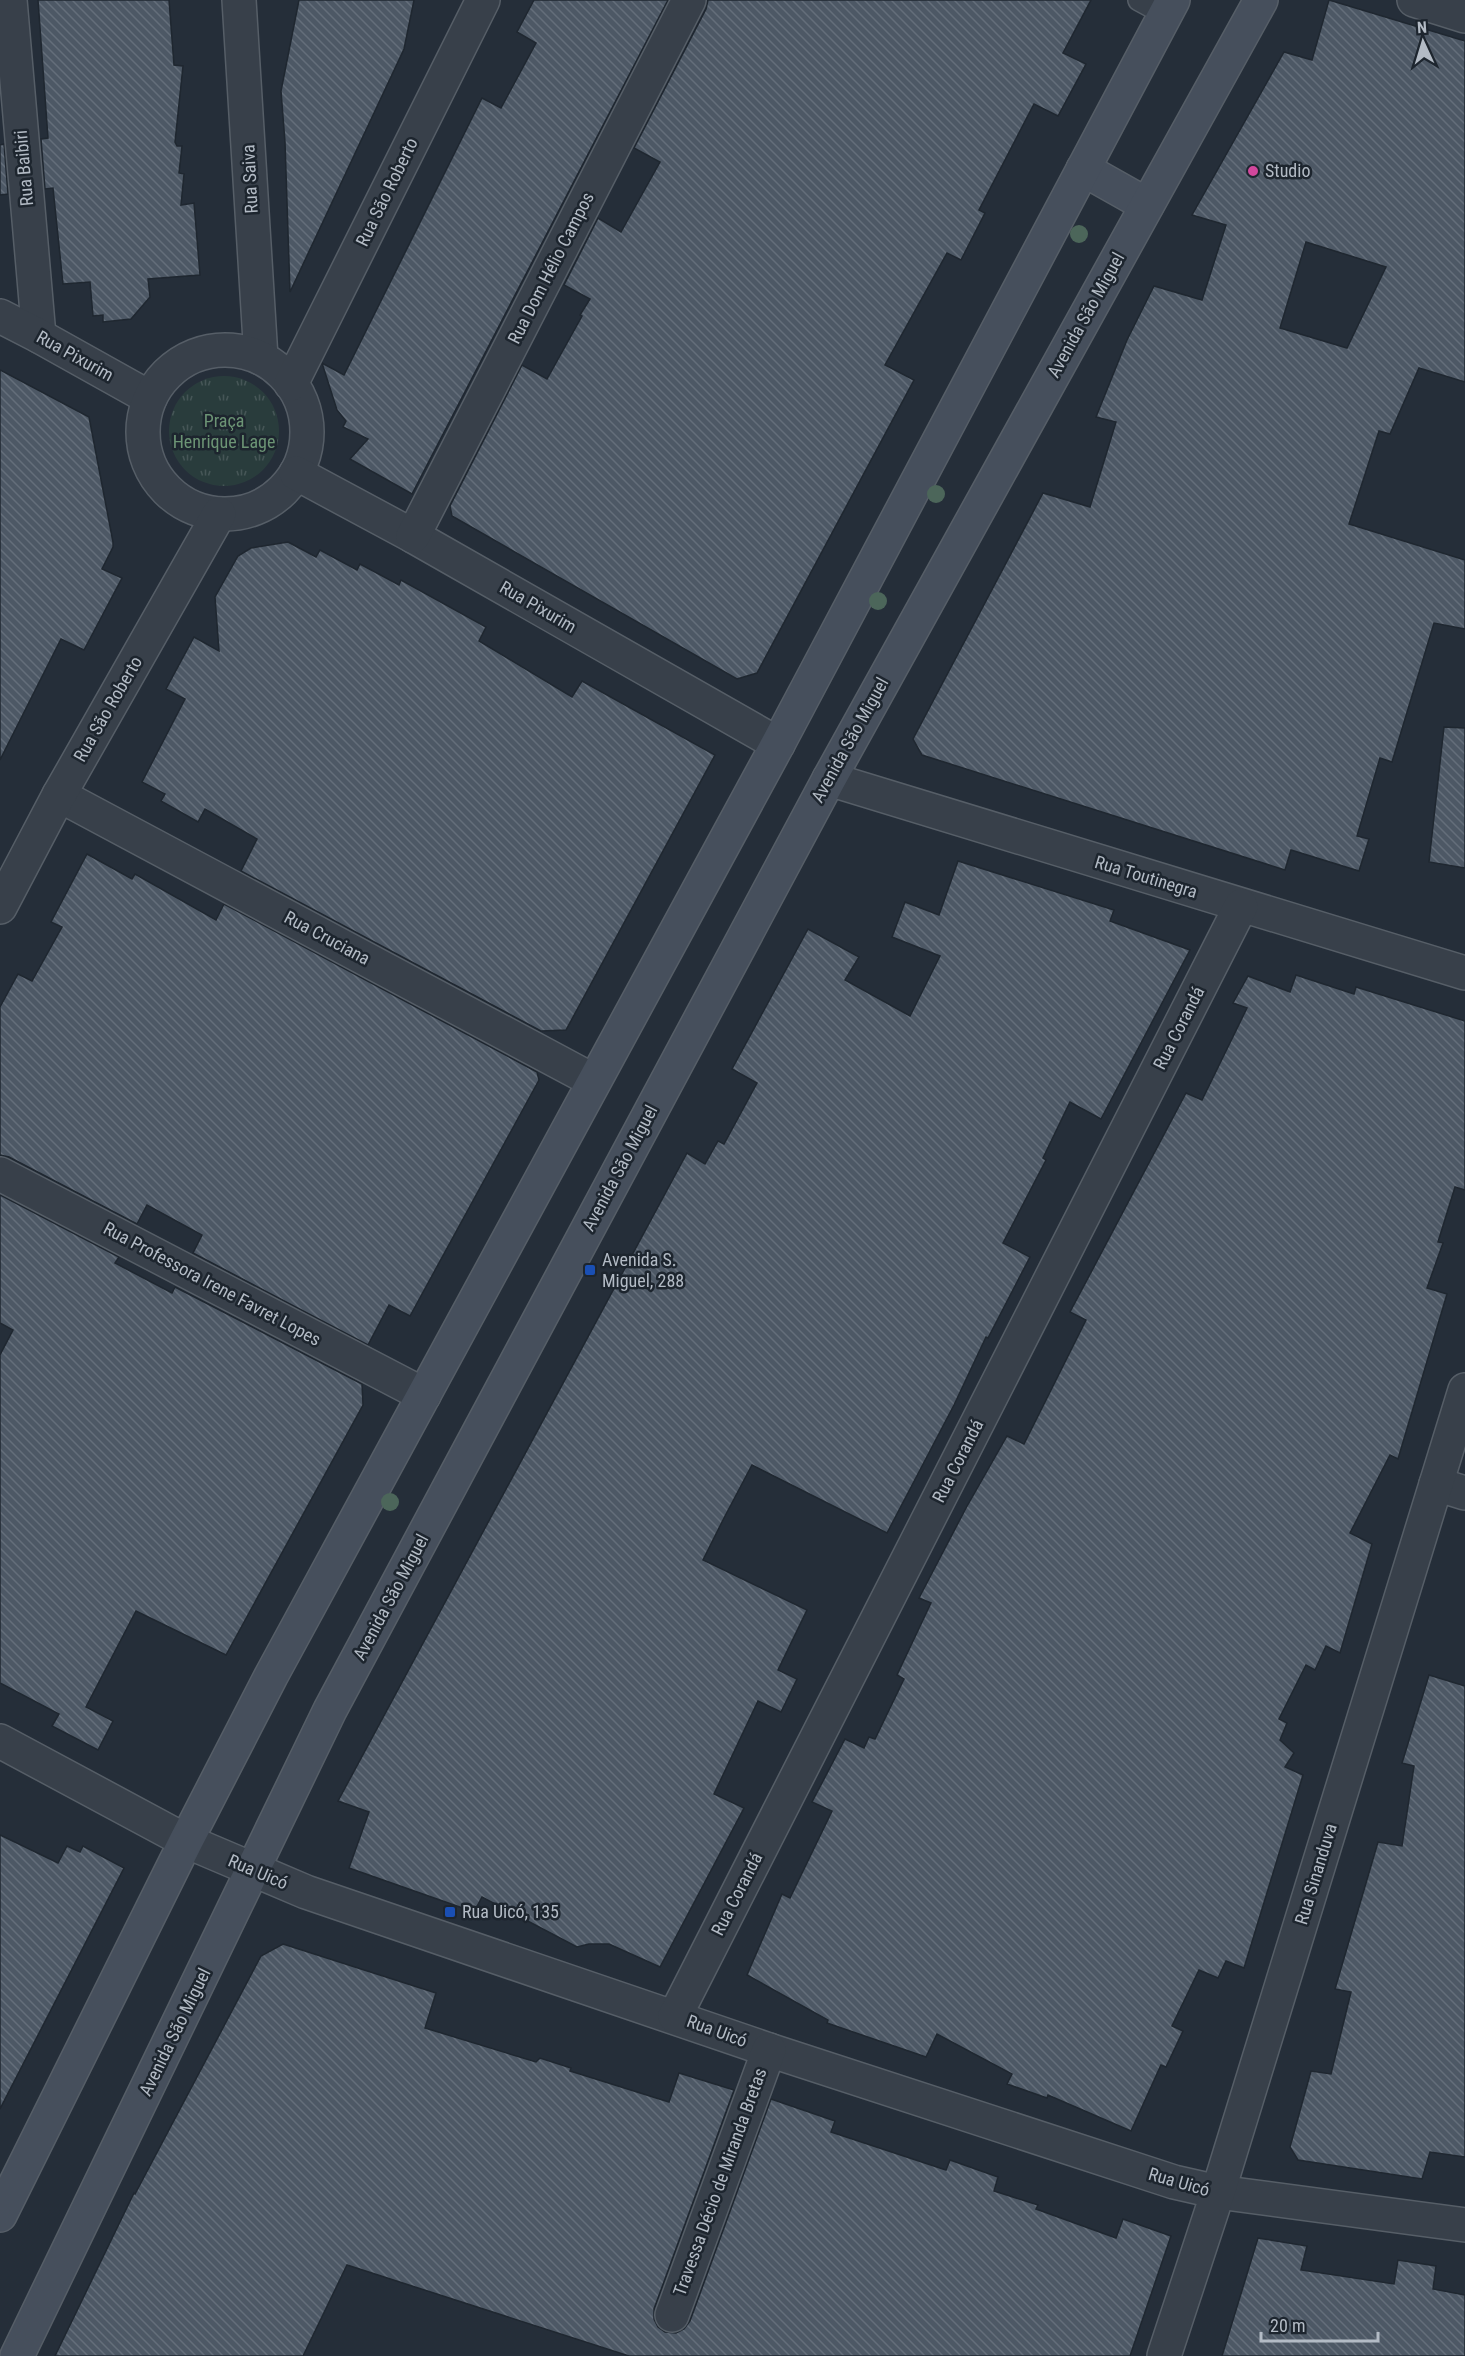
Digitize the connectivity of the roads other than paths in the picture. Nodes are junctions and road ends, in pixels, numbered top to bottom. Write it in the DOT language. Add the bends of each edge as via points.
graph roads {
  1 [pos="10,0"];
  2 [pos="239,0"];
  3 [pos="483,0"];
  4 [pos="689,0"];
  5 [pos="1261,0"];
  6 [pos="1414,0"];
  7 [pos="1159,5"];
  8 [pos="1465,16"];
  9 [pos="1083,169"];
  10 [pos="1147,205"];
  11 [pos="0,316"];
  12 [pos="39,336"];
  13 [pos="261,358"];
  14 [pos="291,384"];
  15 [pos="150,398"];
  16 [pos="296,473"];
  17 [pos="219,514"];
  18 [pos="413,536"];
  19 [pos="778,744"];
  20 [pos="829,779"];
  21 [pos="59,795"];
  22 [pos="1241,906"];
  23 [pos="0,907"];
  24 [pos="1465,973"];
  25 [pos="594,1081"];
  26 [pos="0,1174"];
  27 [pos="1465,1390"];
  28 [pos="424,1395"];
  29 [pos="1451,1489"];
  30 [pos="0,1742"];
  31 [pos="186,1841"];
  32 [pos="253,1871"];
  33 [pos="675,2016"];
  34 [pos="769,2049"];
  35 [pos="1218,2192"];
  36 [pos="0,2215"];
  37 [pos="1465,2225"];
  38 [pos="672,2315"];
  39 [pos="17,2356"];
  40 [pos="1164,2356"];
  1 -- 12 [label="street, Rua Baibiri"];
  2 -- 13 [label="street, Rua Saiva"];
  3 -- 14 [label="street, Rua São Roberto"];
  4 -- 18 [label="street, Rua Dom Hélio Campos"];
  5 -- 10 [label="main road, Avenida São Miguel"];
  6 -- 8 [label="street"];
  7 -- 9 [label="main road"];
  9 -- 10 [label="main road"];
  9 -- 19 [label="main road"];
  10 -- 20 [label="main road, Avenida São Miguel"];
  11 -- 12 [label="street, Rua Pixurim"];
  12 -- 15 [label="street, Rua Pixurim"];
  13 -- 14 [label="street"];
  13 -- 15 [label="street" via="236,350 210,352 185,360 165,376"];
  14 -- 16 [label="street" via="302,404 307,428 305,451"];
  15 -- 17 [label="street" via="143,423 144,449 154,474 171,494 193,508"];
  16 -- 17 [label="street" via="264,505"];
  16 -- 18 [label="street, Rua Pixurim"];
  17 -- 21 [label="street, Rua São Roberto"];
  18 -- 19 [label="street, Rua Pixurim"];
  19 -- 25 [label="main road"];
  20 -- 22 [label="street, Rua Toutinegra"];
  20 -- 32 [label="main road, Avenida São Miguel" via="330,1710"];
  21 -- 23 [label="street, Rua São Roberto"];
  21 -- 25 [label="street, Rua Cruciana"];
  22 -- 24 [label="street, Rua Toutinegra"];
  22 -- 33 [label="street, Rua Corandá"];
  25 -- 28 [label="main road"];
  26 -- 28 [label="street, Rua Professora Irene Favret Lopes"];
  27 -- 29 [label="street, Rua Sinanduva"];
  28 -- 31 [label="main road"];
  29 -- 35 [label="street, Rua Sinanduva"];
  30 -- 31 [label="street, Rua Uicó"];
  31 -- 32 [label="street, Rua Uicó"];
  31 -- 36 [label="main road"];
  32 -- 33 [label="street, Rua Uicó"];
  32 -- 39 [label="main road, Avenida São Miguel"];
  33 -- 34 [label="street, Rua Uicó"];
  34 -- 35 [label="street, Rua Uicó" via="1174,2182"];
  34 -- 38 [label="street, Travessa Décio de Miranda Bretas"];
  35 -- 37 [label="street, Rua Uicó"];
  35 -- 40 [label="street, Rua Sinanduva"];
}
